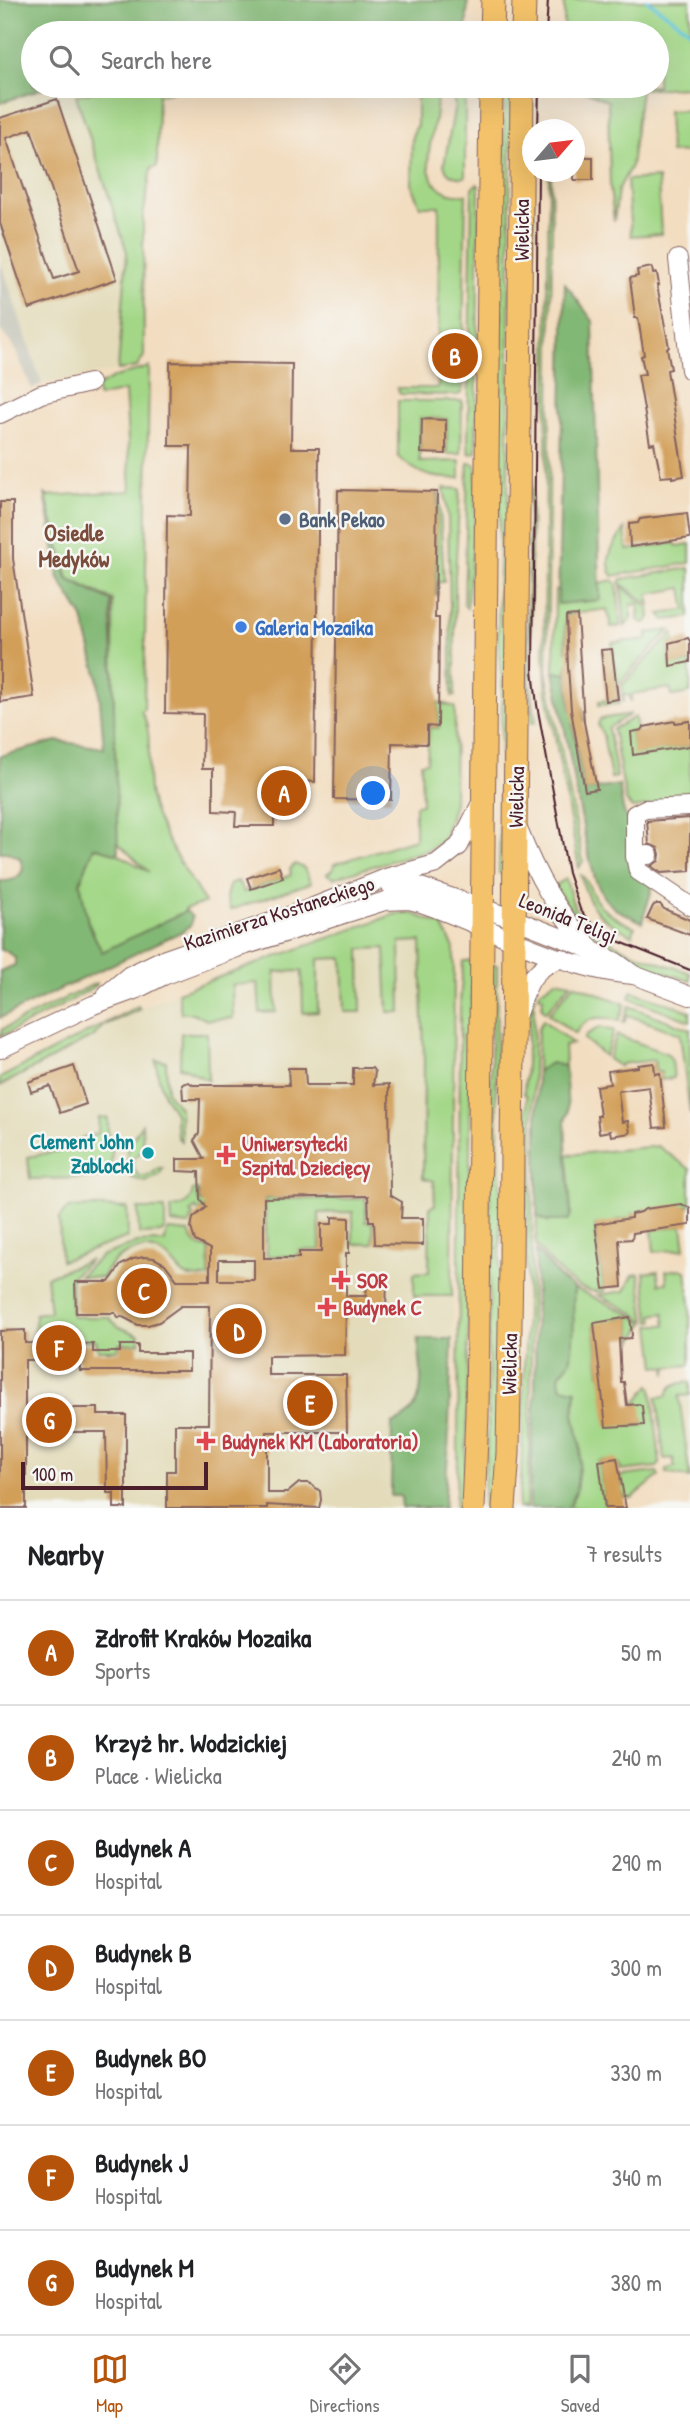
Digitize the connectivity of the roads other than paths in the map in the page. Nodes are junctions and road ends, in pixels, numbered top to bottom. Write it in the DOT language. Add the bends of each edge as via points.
graph roads {
  1 [pos="493,0"];
  2 [pos="524,0"];
  3 [pos="492,21"];
  4 [pos="523,21"];
  5 [pos="491,98"];
  6 [pos="522,98"];
  7 [pos="678,259"];
  8 [pos="690,370"];
  9 [pos="90,383"];
  10 [pos="0,414"];
  11 [pos="483,800"];
  12 [pos="690,807"];
  13 [pos="516,824"];
  14 [pos="358,890"];
  15 [pos="690,906"];
  16 [pos="482,918"];
  17 [pos="514,930"];
  18 [pos="595,953"];
  19 [pos="562,958"];
  20 [pos="634,975"];
  21 [pos="690,996"];
  22 [pos="93,1005"];
  23 [pos="514,1023"];
  24 [pos="0,1049"];
  25 [pos="472,1508"];
  26 [pos="504,1508"];
  1 -- 3 [label="main road"];
  2 -- 4 [label="main road"];
  5 -- 11 [label="main road, Wielicka"];
  6 -- 13 [label="main road, Wielicka"];
  7 -- 8 [label="street"];
  9 -- 10 [label="street" via="41,394"];
  11 -- 14 [label="street, Kazimierza Kostaneckiego" via="465,838 446,858 426,869"];
  11 -- 16 [label="main road, Wielicka"];
  12 -- 15 [label="street" via="645,809 635,814 642,856 638,871"];
  13 -- 17 [label="main road, Wielicka"];
  13 -- 18 [label="street" via="541,884"];
  14 -- 16 [label="street, Kazimierza Kostaneckiego" via="412,884"];
  14 -- 22 [label="street, Kazimierza Kostaneckiego" via="157,962 130,975"];
  16 -- 17 [label="street, Leonida Teligi"];
  16 -- 22 [label="street, Kazimierza Kostaneckiego" via="409,900 385,901 237,948"];
  16 -- 25 [label="main road, Wielicka"];
  17 -- 18 [label="street, Leonida Teligi"];
  17 -- 19 [label="street, Leonida Teligi"];
  17 -- 23 [label="main road, Wielicka"];
  18 -- 20 [label="street, Leonida Teligi"];
  19 -- 20 [label="street, Leonida Teligi" via="614,974"];
  19 -- 23 [label="street" via="533,975"];
  20 -- 21 [label="street, Leonida Teligi"];
  22 -- 24 [label="street, Kazimierza Kostaneckiego"];
  23 -- 26 [label="main road, Wielicka"];
}
